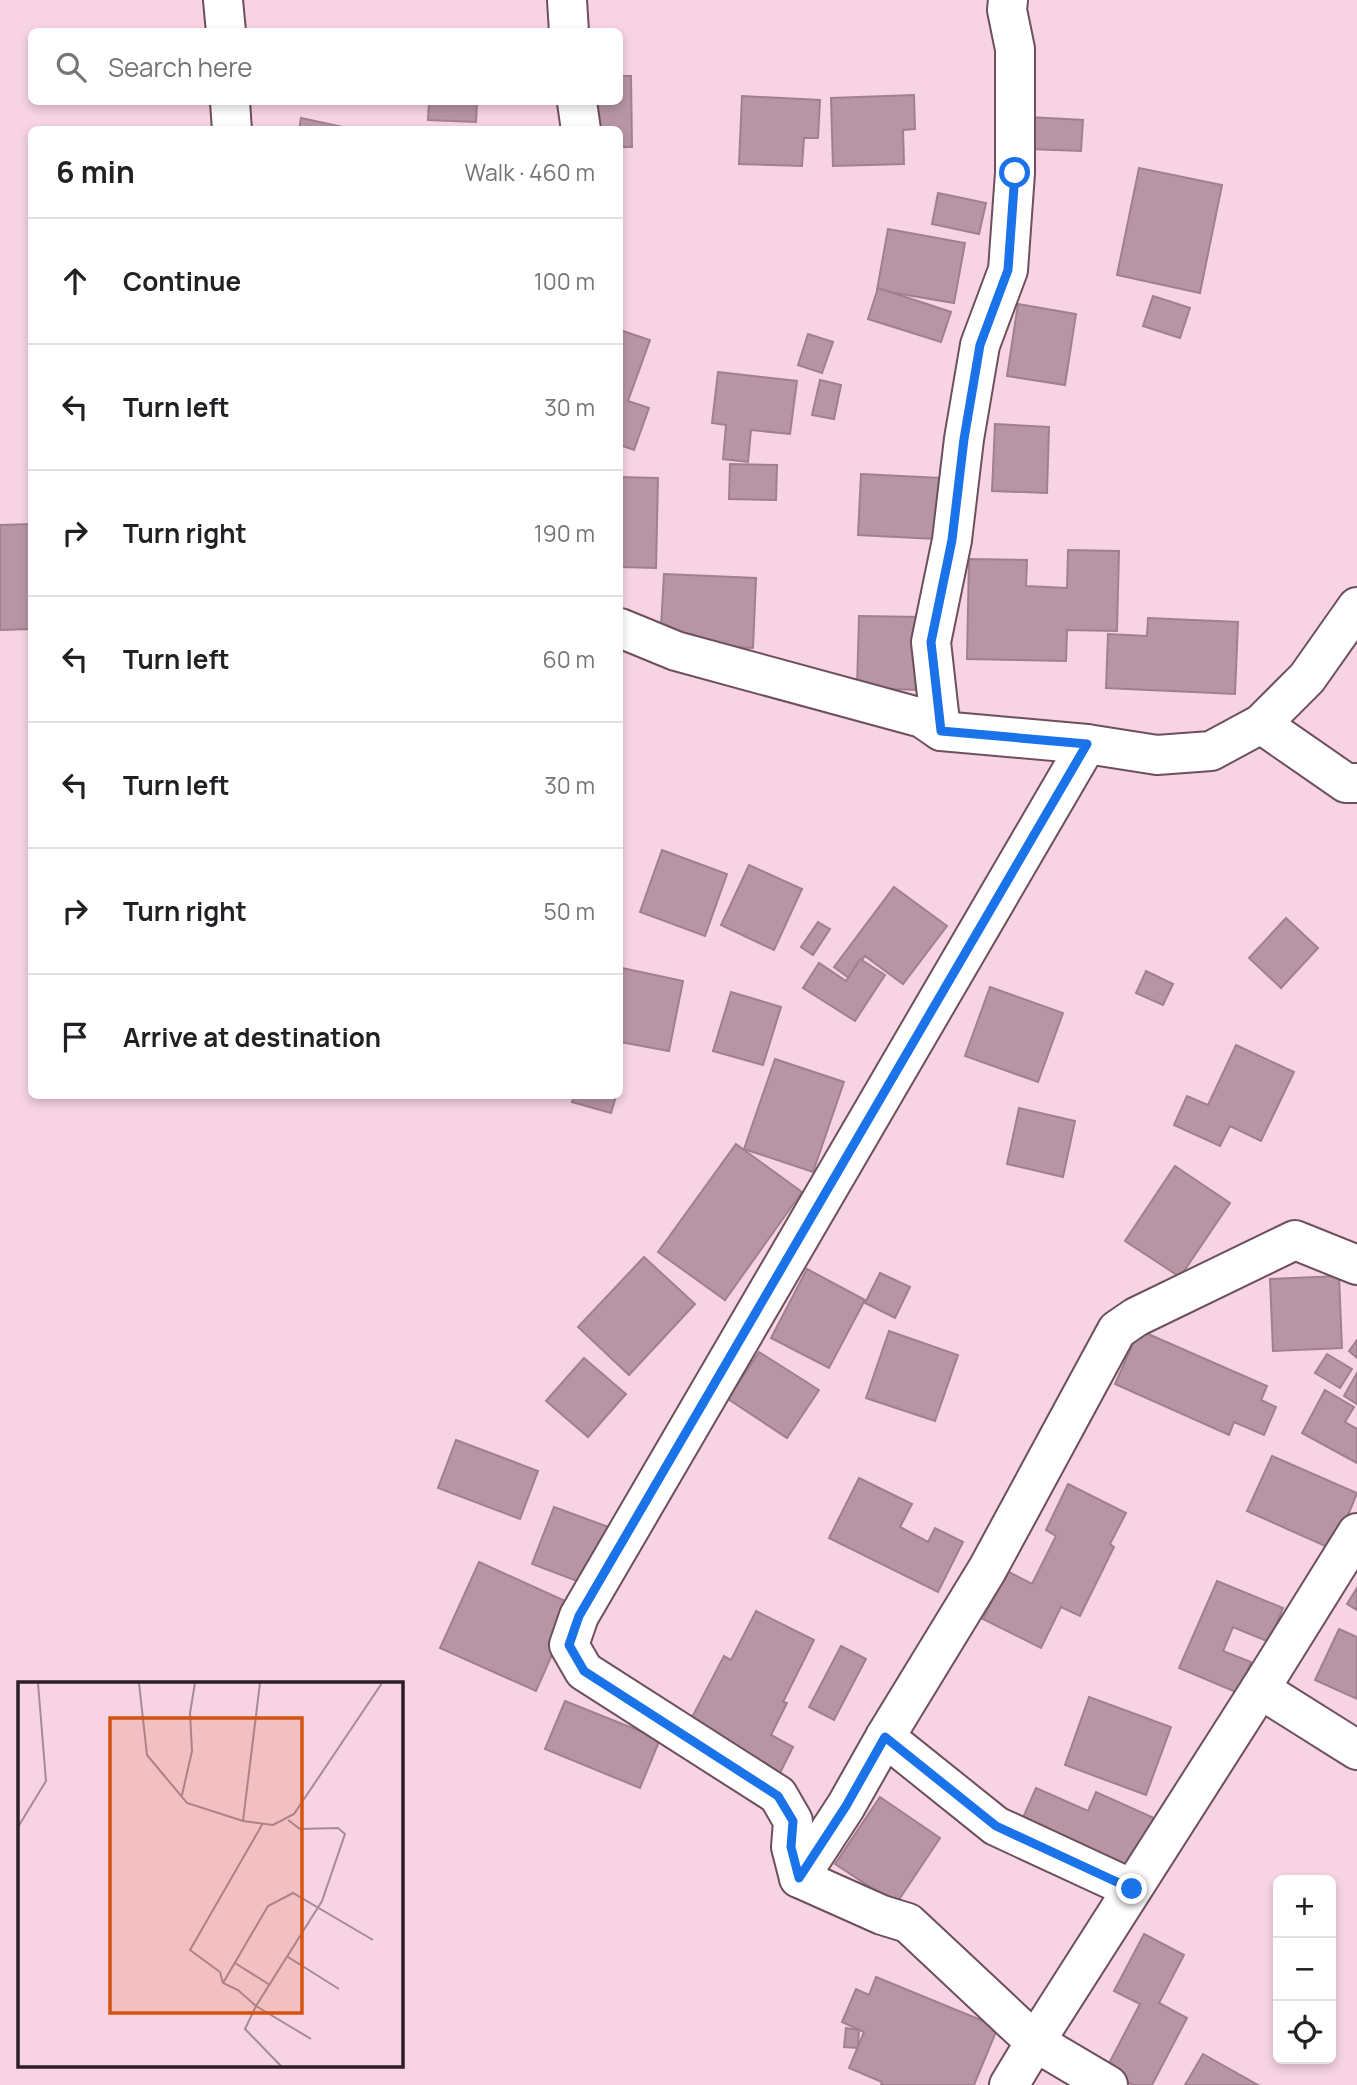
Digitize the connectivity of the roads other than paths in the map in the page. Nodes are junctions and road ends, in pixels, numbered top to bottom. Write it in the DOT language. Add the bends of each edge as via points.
graph roads {
  1 [pos="223,0"];
  2 [pos="566,0"];
  3 [pos="1008,0"];
  4 [pos="226,28"];
  5 [pos="569,28"];
  6 [pos="230,105"];
  7 [pos="577,105"];
  8 [pos="232,126"];
  9 [pos="580,126"];
  10 [pos="1357,607"];
  11 [pos="623,629"];
  12 [pos="1261,724"];
  13 [pos="941,731"];
  14 [pos="1087,744"];
  15 [pos="1357,783"];
  16 [pos="1357,1265"];
  17 [pos="1357,1533"];
  18 [pos="1260,1689"];
  19 [pos="885,1737"];
  20 [pos="1357,1750"];
  21 [pos="799,1878"];
  22 [pos="1132,1889"];
  23 [pos="1035,2042"];
  24 [pos="1009,2085"];
  25 [pos="1108,2085"];
  1 -- 4 [label="street"];
  2 -- 5 [label="street"];
  3 -- 13 [label="street" via="1015,50 1015,173 1008,270 980,345 952,540 931,642"];
  6 -- 8 [label="street"];
  7 -- 9 [label="street"];
  10 -- 12 [label="street" via="1307,678"];
  11 -- 13 [label="street" via="676,651 922,718"];
  12 -- 14 [label="street" via="1211,751 1157,755"];
  12 -- 15 [label="street" via="1346,783"];
  13 -- 14 [label="street"];
  14 -- 21 [label="street" via="579,1616 569,1645 584,1671 778,1796 793,1821 791,1847"];
  16 -- 19 [label="street" via="1294,1240 1117,1330 987,1570"];
  17 -- 18 [label="street"];
  18 -- 20 [label="street"];
  18 -- 22 [label="street"];
  19 -- 21 [label="street"];
  19 -- 22 [label="street" via="996,1826"];
  21 -- 23 [label="street" via="908,1923"];
  22 -- 23 [label="street"];
  23 -- 24 [label="street"];
  23 -- 25 [label="street"];
}
